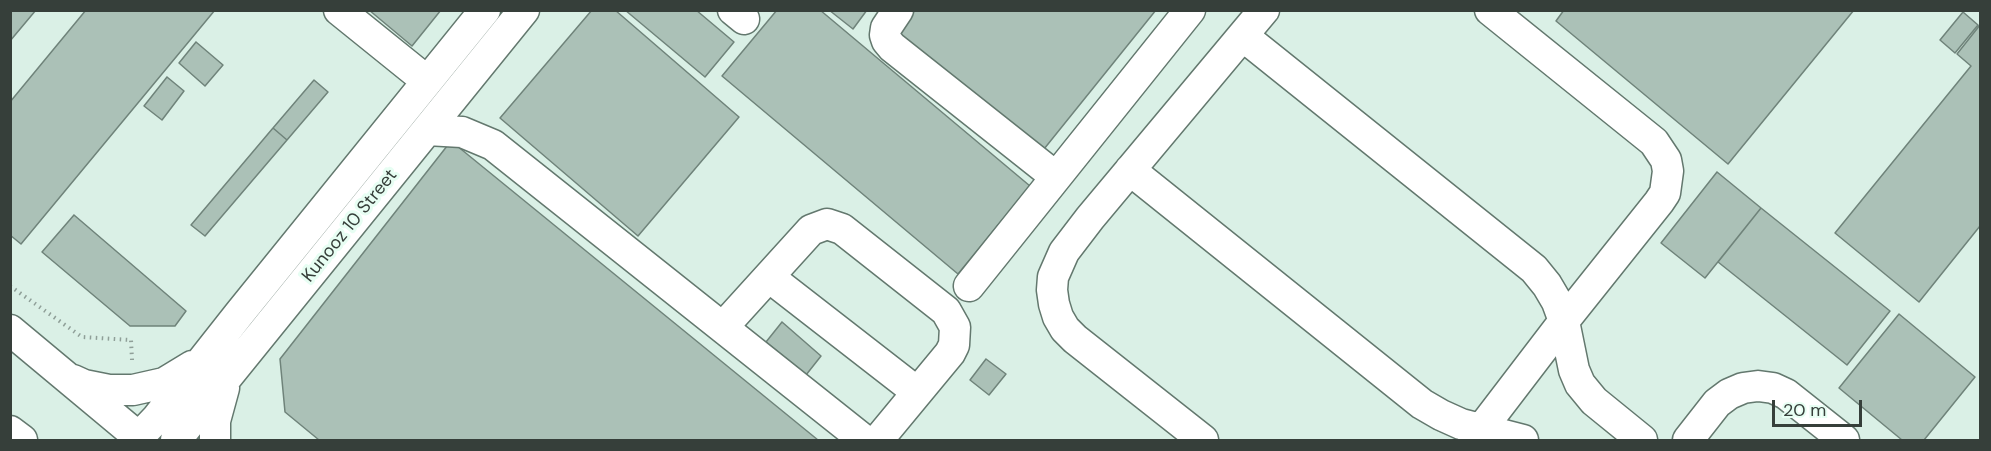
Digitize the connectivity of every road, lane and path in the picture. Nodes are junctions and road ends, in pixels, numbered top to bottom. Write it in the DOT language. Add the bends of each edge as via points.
graph roads {
  1 [pos="339,10"];
  2 [pos="485,10"];
  3 [pos="524,10"];
  4 [pos="1190,10"];
  5 [pos="1264,10"];
  6 [pos="1490,10"];
  7 [pos="886,14"];
  8 [pos="1243,36"];
  9 [pos="427,81"];
  10 [pos="427,130"];
  11 [pos="1130,170"];
  12 [pos="1056,177"];
  13 [pos="769,277"];
  14 [pos="10,286"];
  15 [pos="969,286"];
  16 [pos="1564,321"];
  17 [pos="723,327"];
  18 [pos="10,330"];
  19 [pos="214,345"];
  20 [pos="231,373"];
  21 [pos="62,375"];
  22 [pos="134,390"];
  23 [pos="917,392"];
  24 [pos="10,431"];
  25 [pos="1477,435"];
  26 [pos="140,439"];
  27 [pos="22,441"];
  28 [pos="176,441"];
  29 [pos="215,441"];
  30 [pos="864,441"];
  31 [pos="878,441"];
  32 [pos="1203,441"];
  33 [pos="1523,441"];
  34 [pos="1642,441"];
  35 [pos="1688,441"];
  36 [pos="1844,441"];
  1 -- 9 [label="street"];
  2 -- 9 [label="street, Kunooz 10 Street"];
  3 -- 10 [label="street, Kunooz 10 Street"];
  4 -- 12 [label="street"];
  5 -- 8 [label="street"];
  6 -- 16 [label="street" via="1654,142 1666,160 1665,193"];
  7 -- 12 [label="street" via="885,34 891,47"];
  8 -- 11 [label="street"];
  8 -- 16 [label="street" via="1534,269 1557,302"];
  9 -- 19 [label="street, Kunooz 10 Street"];
  10 -- 17 [label="street" via="462,132 493,145"];
  10 -- 20 [label="street, Kunooz 10 Street"];
  11 -- 25 [label="street" via="1422,404"];
  11 -- 32 [label="street" via="1064,252 1053,277 1054,304 1065,329 1075,339"];
  12 -- 15 [label="street"];
  13 -- 17 [label="street"];
  13 -- 23 [label="street"];
  13 -- 23 [label="street" via="811,230 827,224 842,229 952,319 954,345"];
  14 -- 22 [label="path" via="82,337 131,340"];
  16 -- 25 [label="street"];
  16 -- 34 [label="street" via="1569,356 1580,384 1594,401"];
  17 -- 30 [label="street"];
  18 -- 21 [label="street"];
  19 -- 22 [label="street" via="192,367 164,383"];
  19 -- 26 [label="street, Kunooz 10 Street"];
  20 -- 28 [label="street, Kunooz 10 Street"];
  20 -- 29 [label="street" via="220,396"];
  21 -- 22 [label="street" via="108,390"];
  21 -- 26 [label="street"];
  23 -- 31 [label="street"];
  24 -- 27 [label="street"];
  25 -- 33 [label="street"];
  35 -- 36 [label="street" via="1717,403 1743,388 1758,386 1786,394"];
}
